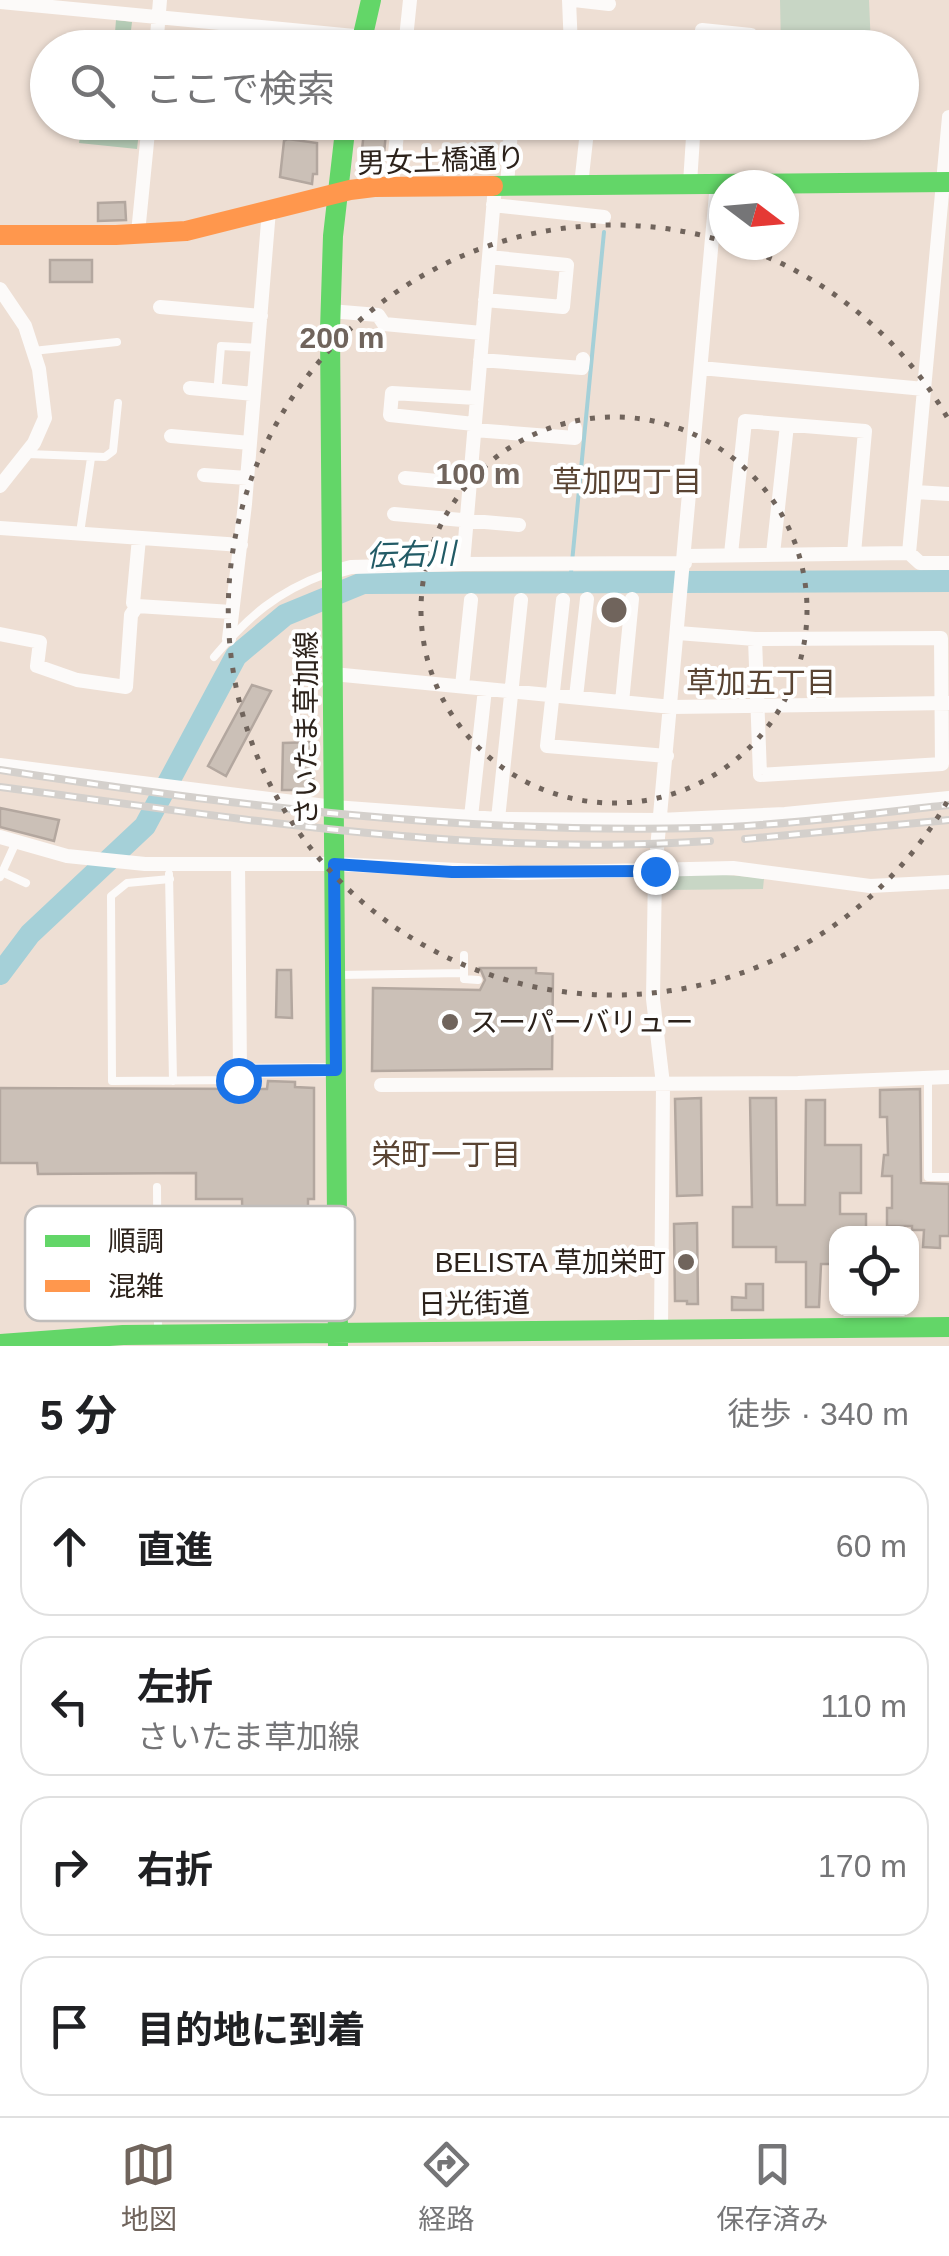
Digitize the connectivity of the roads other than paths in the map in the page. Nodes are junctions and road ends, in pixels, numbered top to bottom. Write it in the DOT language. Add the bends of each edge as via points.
graph roads {
  1 [pos="160,0"];
  2 [pos="370,0"];
  3 [pos="410,0"];
  4 [pos="572,0"];
  5 [pos="0,2"];
  6 [pos="609,4"];
  7 [pos="159,18"];
  8 [pos="158,30"];
  9 [pos="260,30"];
  10 [pos="364,30"];
  11 [pos="407,30"];
  12 [pos="571,30"];
  13 [pos="949,118"];
  14 [pos="147,140"];
  15 [pos="344,140"];
  16 [pos="396,140"];
  17 [pos="509,140"];
  18 [pos="586,140"];
  19 [pos="693,140"];
  20 [pos="946,182"];
  21 [pos="690,183"];
  22 [pos="709,183"];
  23 [pos="799,183"];
  24 [pos="581,184"];
  25 [pos="392,186"];
  26 [pos="337,191"];
  27 [pos="498,192"];
  28 [pos="268,210"];
  29 [pos="604,217"];
  30 [pos="138,232"];
  31 [pos="0,235"];
  32 [pos="488,257"];
  33 [pos="710,260"];
  34 [pos="0,290"];
  35 [pos="485,300"];
  36 [pos="160,306"];
  37 [pos="330,312"];
  38 [pos="262,316"];
  39 [pos="482,333"];
  40 [pos="116,342"];
  41 [pos="259,348"];
  42 [pos="33,351"];
  43 [pos="583,359"];
  44 [pos="480,360"];
  45 [pos="701,368"];
  46 [pos="218,384"];
  47 [pos="190,388"];
  48 [pos="924,390"];
  49 [pos="254,394"];
  50 [pos="476,398"];
  51 [pos="118,403"];
  52 [pos="787,424"];
  53 [pos="474,427"];
  54 [pos="576,428"];
  55 [pos="171,436"];
  56 [pos="250,442"];
  57 [pos="26,454"];
  58 [pos="91,458"];
  59 [pos="204,474"];
  60 [pos="247,478"];
  61 [pos="405,478"];
  62 [pos="470,484"];
  63 [pos="0,486"];
  64 [pos="915,492"];
  65 [pos="949,494"];
  66 [pos="394,514"];
  67 [pos="467,520"];
  68 [pos="519,525"];
  69 [pos="0,528"];
  70 [pos="80,532"];
  71 [pos="140,538"];
  72 [pos="241,545"];
  73 [pos="910,552"];
  74 [pos="854,553"];
  75 [pos="732,554"];
  76 [pos="774,554"];
  77 [pos="685,562"];
  78 [pos="949,563"];
  79 [pos="462,564"];
  80 [pos="332,572"];
  81 [pos="632,598"];
  82 [pos="587,599"];
  83 [pos="471,600"];
  84 [pos="521,600"];
  85 [pos="563,600"];
  86 [pos="136,606"];
  87 [pos="232,612"];
  88 [pos="678,633"];
  89 [pos="0,634"];
  90 [pos="755,638"];
  91 [pos="229,639"];
  92 [pos="214,657"];
  93 [pos="333,674"];
  94 [pos="462,686"];
  95 [pos="485,689"];
  96 [pos="512,692"];
  97 [pos="551,696"];
  98 [pos="576,698"];
  99 [pos="622,702"];
  100 [pos="946,703"];
  101 [pos="756,704"];
  102 [pos="672,707"];
  103 [pos="667,756"];
  104 [pos="0,764"];
  105 [pos="949,798"];
  106 [pos="334,807"];
  107 [pos="471,817"];
  108 [pos="498,818"];
  109 [pos="660,820"];
  110 [pos="0,837"];
  111 [pos="16,842"];
  112 [pos="238,864"];
  113 [pos="334,864"];
  114 [pos="655,871"];
  115 [pos="169,872"];
  116 [pos="1,874"];
  117 [pos="949,882"];
  118 [pos="26,883"];
  119 [pos="464,955"];
  120 [pos="464,973"];
  121 [pos="335,975"];
  122 [pos="478,980"];
  123 [pos="336,1070"];
  124 [pos="240,1071"];
  125 [pos="928,1077"];
  126 [pos="949,1077"];
  127 [pos="173,1081"];
  128 [pos="663,1084"];
  129 [pos="381,1085"];
  130 [pos="949,1177"];
  131 [pos="157,1187"];
  132 [pos="157,1206"];
  133 [pos="337,1206"];
  134 [pos="158,1321"];
  135 [pos="949,1328"];
  136 [pos="661,1330"];
  137 [pos="158,1335"];
  138 [pos="338,1340"];
  139 [pos="9,1344"];
  1 -- 7 [label="street"];
  2 -- 10 [label="main road"];
  3 -- 11 [label="street"];
  4 -- 6 [label="street"];
  4 -- 12 [label="street"];
  5 -- 7 [label="street"];
  7 -- 8 [label="street"];
  7 -- 9 [label="street"];
  13 -- 20 [label="street"];
  14 -- 30 [label="street"];
  15 -- 26 [label="main road, さいたま草加線"];
  16 -- 25 [label="street"];
  17 -- 27 [label="street"];
  18 -- 24 [label="street"];
  19 -- 21 [label="street"];
  20 -- 23 [label="main road, 男女土橋通り"];
  20 -- 48 [label="street"];
  21 -- 22 [label="main road, 男女土橋通り"];
  21 -- 24 [label="main road, 男女土橋通り"];
  24 -- 27 [label="main road, 男女土橋通り"];
  25 -- 26 [label="main road, 男女土橋通り"];
  25 -- 27 [label="main road, 男女土橋通り"];
  26 -- 28 [label="main road, 男女土橋通り"];
  26 -- 37 [label="main road, さいたま草加線"];
  27 -- 29 [label="street"];
  27 -- 32 [label="street"];
  28 -- 30 [label="main road, 男女土橋通り" via="187,231"];
  28 -- 38 [label="street"];
  30 -- 31 [label="main road, 男女土橋通り"];
  32 -- 35 [label="street"];
  32 -- 35 [label="street" via="567,266 563,307"];
  33 -- 45 [label="street"];
  34 -- 42 [label="street"];
  35 -- 39 [label="street"];
  36 -- 38 [label="street"];
  37 -- 39 [label="street"];
  37 -- 80 [label="main road, さいたま草加線"];
  38 -- 41 [label="street"];
  39 -- 44 [label="street"];
  40 -- 42 [label="lane"];
  41 -- 46 [label="lane" via="221,346"];
  41 -- 49 [label="street"];
  42 -- 57 [label="street" via="45,418"];
  43 -- 44 [label="street" via="582,368"];
  44 -- 50 [label="street"];
  45 -- 48 [label="street"];
  45 -- 77 [label="street"];
  47 -- 49 [label="street"];
  48 -- 64 [label="street"];
  49 -- 56 [label="street"];
  50 -- 53 [label="street"];
  50 -- 53 [label="street" via="392,393 390,415"];
  51 -- 58 [label="lane" via="113,451"];
  52 -- 74 [label="street" via="865,431"];
  52 -- 75 [label="street" via="745,422"];
  52 -- 76 [label="street"];
  53 -- 54 [label="street" via="575,438"];
  53 -- 62 [label="street"];
  55 -- 56 [label="street"];
  56 -- 60 [label="street"];
  57 -- 58 [label="lane"];
  57 -- 63 [label="street"];
  58 -- 70 [label="lane"];
  59 -- 60 [label="street"];
  60 -- 72 [label="street"];
  61 -- 62 [label="street"];
  62 -- 67 [label="street"];
  64 -- 65 [label="street"];
  64 -- 73 [label="street"];
  66 -- 67 [label="street"];
  67 -- 68 [label="street"];
  67 -- 79 [label="street"];
  69 -- 70 [label="street"];
  70 -- 71 [label="street"];
  71 -- 72 [label="street"];
  71 -- 86 [label="street"];
  72 -- 87 [label="street"];
  73 -- 74 [label="street"];
  73 -- 78 [label="street" via="920,562"];
  74 -- 76 [label="street"];
  75 -- 76 [label="street"];
  75 -- 77 [label="street"];
  77 -- 79 [label="street"];
  77 -- 88 [label="street"];
  79 -- 80 [label="street"];
  80 -- 91 [label="lane" via="264,604"];
  80 -- 93 [label="main road, さいたま草加線"];
  81 -- 99 [label="street"];
  82 -- 98 [label="street"];
  83 -- 94 [label="street"];
  84 -- 96 [label="street"];
  85 -- 97 [label="street"];
  86 -- 87 [label="street"];
  86 -- 89 [label="street" via="126,687 37,666 40,642"];
  87 -- 91 [label="street"];
  88 -- 90 [label="street"];
  88 -- 102 [label="street"];
  90 -- 100 [label="street" via="940,638"];
  90 -- 101 [label="street"];
  91 -- 92 [label="lane"];
  93 -- 94 [label="street"];
  93 -- 106 [label="main road, さいたま草加線"];
  94 -- 95 [label="street"];
  95 -- 96 [label="street"];
  95 -- 107 [label="street"];
  96 -- 97 [label="street"];
  96 -- 108 [label="street"];
  97 -- 98 [label="street"];
  97 -- 103 [label="street" via="546,746"];
  98 -- 99 [label="street"];
  99 -- 102 [label="street"];
  100 -- 101 [label="street"];
  100 -- 101 [label="street" via="942,764 760,775"];
  101 -- 102 [label="street"];
  102 -- 103 [label="street"];
  103 -- 109 [label="street"];
  104 -- 106 [label="street"];
  105 -- 109 [label="street"];
  106 -- 107 [label="street"];
  106 -- 113 [label="main road, さいたま草加線"];
  107 -- 108 [label="street"];
  108 -- 109 [label="street"];
  109 -- 114 [label="street"];
  110 -- 111 [label="street"];
  111 -- 115 [label="street"];
  111 -- 116 [label="lane"];
  112 -- 113 [label="street"];
  112 -- 115 [label="street"];
  112 -- 124 [label="street"];
  113 -- 114 [label="street" via="452,872"];
  113 -- 121 [label="main road, さいたま草加線"];
  114 -- 117 [label="street" via="733,868 870,886"];
  114 -- 128 [label="street" via="652,999"];
  115 -- 127 [label="lane"];
  115 -- 127 [label="lane" via="127,883 111,896 112,1081"];
  116 -- 118 [label="lane"];
  119 -- 120 [label="lane"];
  120 -- 121 [label="lane"];
  120 -- 122 [label="lane" via="464,979"];
  121 -- 123 [label="main road, さいたま草加線"];
  123 -- 124 [label="street"];
  123 -- 133 [label="main road, さいたま草加線"];
  124 -- 127 [label="lane" via="238,1080"];
  125 -- 126 [label="street"];
  125 -- 128 [label="street"];
  125 -- 130 [label="lane" via="928,1177"];
  128 -- 129 [label="street"];
  128 -- 136 [label="street"];
  131 -- 132 [label="lane"];
  134 -- 137 [label="lane"];
  135 -- 136 [label="main road, 日光街道"];
  136 -- 138 [label="main road, 日光街道"];
  137 -- 138 [label="main road, 日光街道"];
  137 -- 139 [label="main road, 日光街道"];
}
